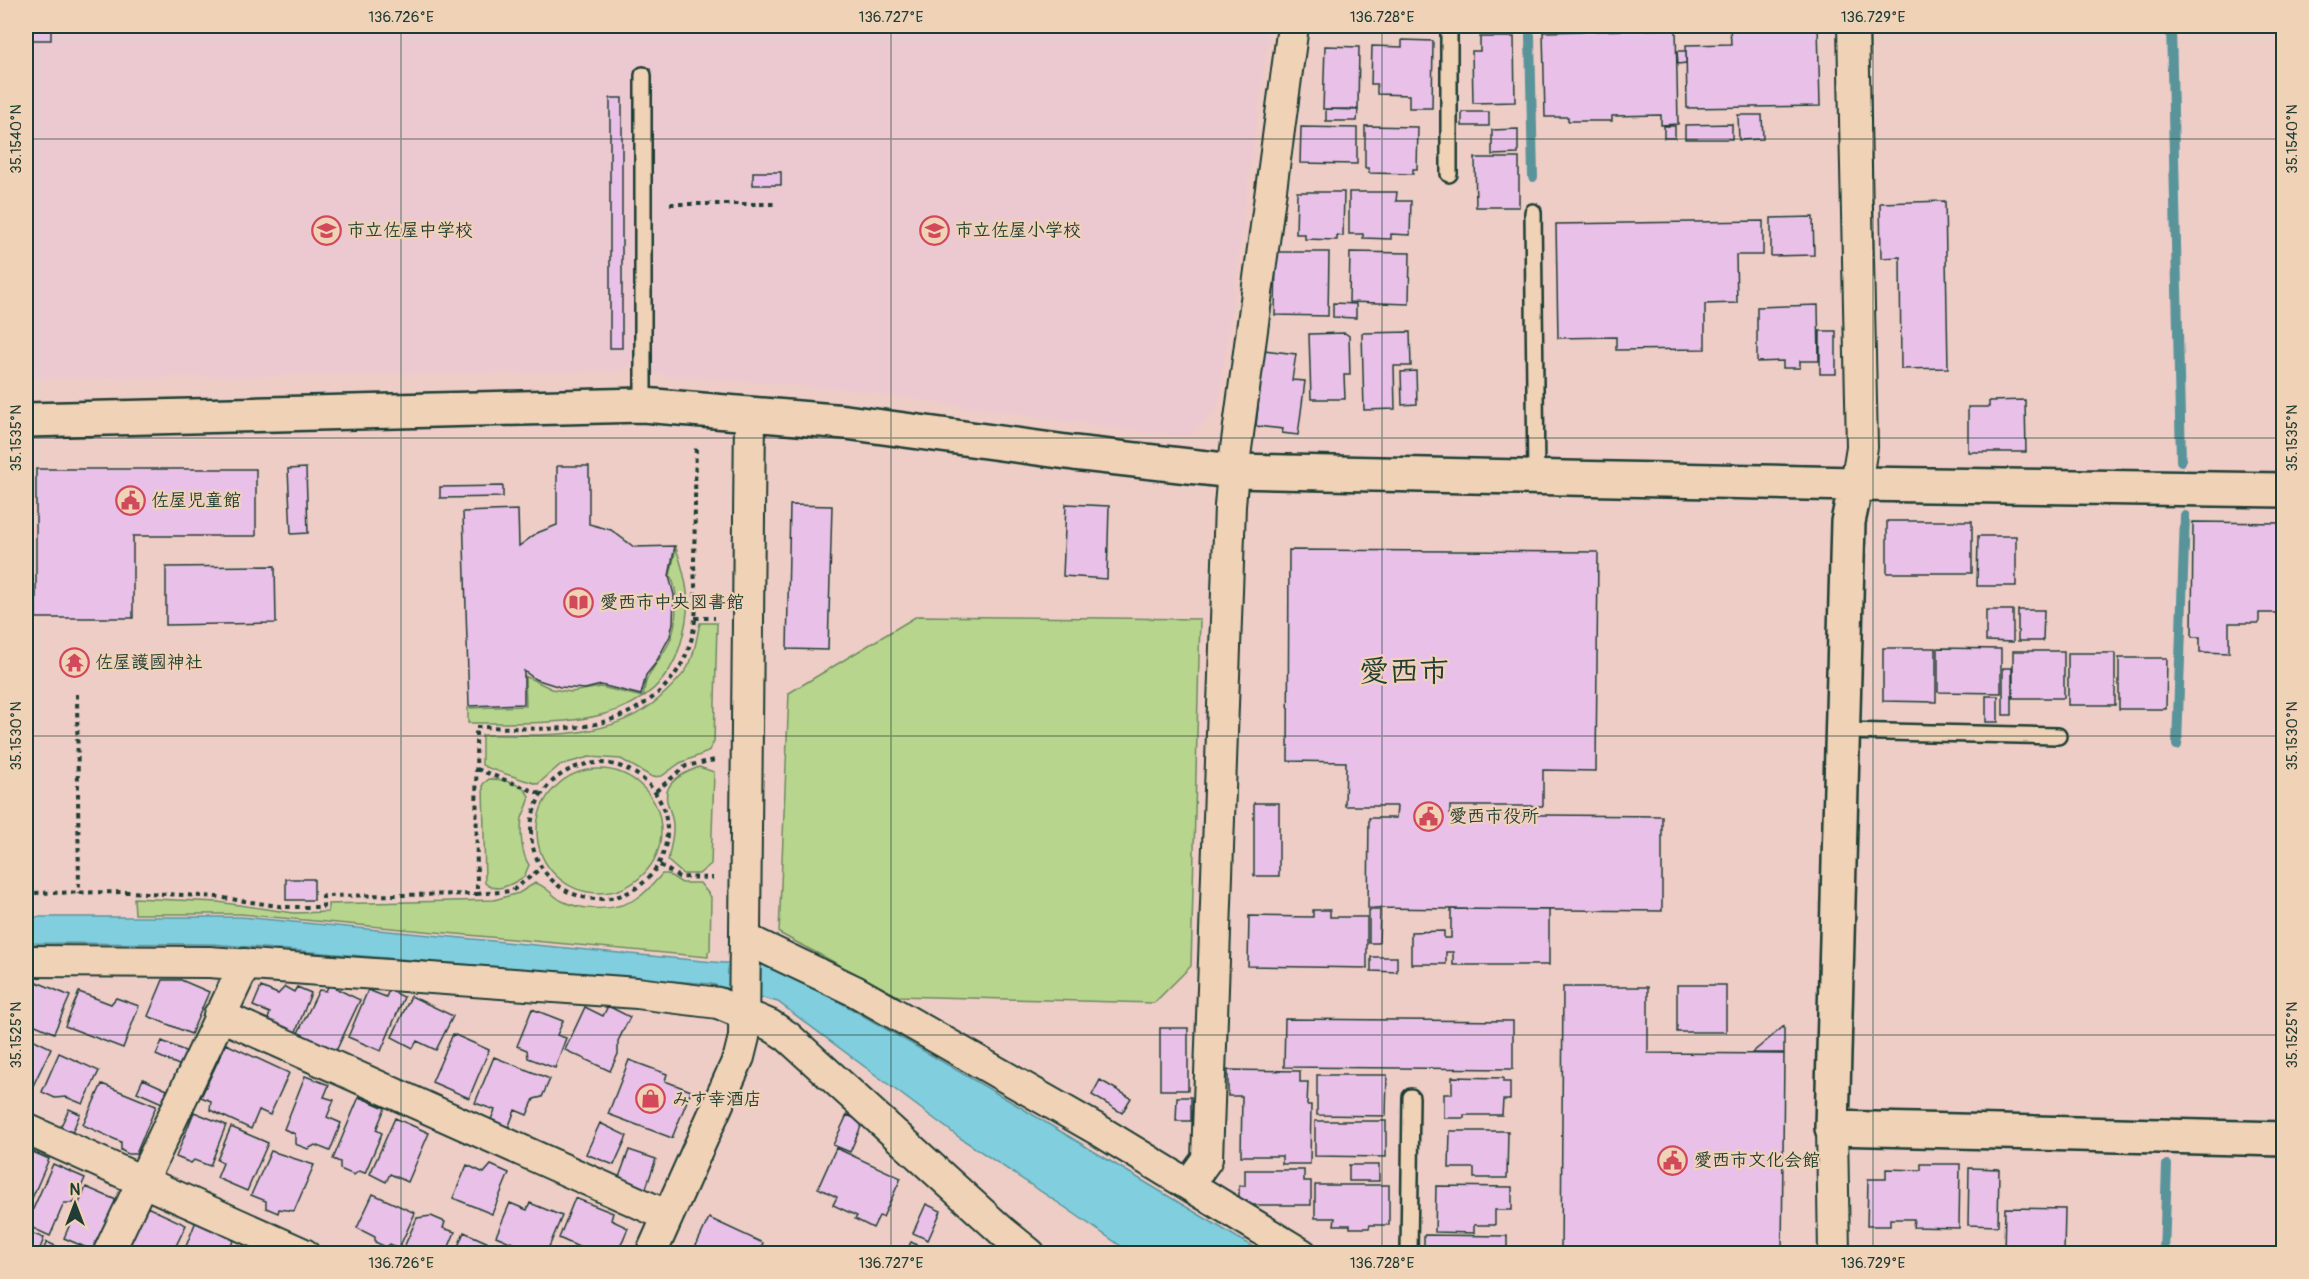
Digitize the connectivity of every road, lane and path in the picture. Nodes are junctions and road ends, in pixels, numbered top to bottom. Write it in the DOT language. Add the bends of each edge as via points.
graph roads {
  1 [pos="1293,26"];
  2 [pos="1449,26"];
  3 [pos="1853,26"];
  4 [pos="643,75"];
  5 [pos="1449,174"];
  6 [pos="644,204"];
  7 [pos="777,204"];
  8 [pos="1533,212"];
  9 [pos="643,405"];
  10 [pos="750,414"];
  11 [pos="26,420"];
  12 [pos="696,445"];
  13 [pos="1233,471"];
  14 [pos="1536,477"];
  15 [pos="1856,484"];
  16 [pos="2283,490"];
  17 [pos="695,618"];
  18 [pos="716,618"];
  19 [pos="77,694"];
  20 [pos="1843,731"];
  21 [pos="2058,736"];
  22 [pos="723,760"];
  23 [pos="477,769"];
  24 [pos="656,791"];
  25 [pos="542,794"];
  26 [pos="660,865"];
  27 [pos="540,869"];
  28 [pos="720,878"];
  29 [pos="26,893"];
  30 [pos="79,893"];
  31 [pos="477,894"];
  32 [pos="746,948"];
  33 [pos="26,961"];
  34 [pos="245,964"];
  35 [pos="745,1004"];
  36 [pos="219,1016"];
  37 [pos="1411,1097"];
  38 [pos="1832,1128"];
  39 [pos="26,1129"];
  40 [pos="2283,1139"];
  41 [pos="142,1182"];
  42 [pos="1189,1184"];
  43 [pos="668,1216"];
  44 [pos="108,1254"];
  45 [pos="304,1254"];
  46 [pos="651,1254"];
  47 [pos="1030,1254"];
  48 [pos="1302,1254"];
  49 [pos="1409,1254"];
  50 [pos="1834,1254"];
  1 -- 13 [label="street"];
  2 -- 5 [label="lane"];
  3 -- 15 [label="street" via="1862,447"];
  4 -- 6 [label="lane"];
  6 -- 7 [label="path"];
  6 -- 9 [label="lane"];
  8 -- 14 [label="lane"];
  9 -- 10 [label="street"];
  9 -- 11 [label="street"];
  10 -- 13 [label="street" via="846,422"];
  10 -- 32 [label="street"];
  12 -- 17 [label="path"];
  13 -- 14 [label="street"];
  13 -- 42 [label="street" via="1207,1160"];
  14 -- 15 [label="street"];
  15 -- 16 [label="street"];
  15 -- 20 [label="street" via="1848,522"];
  17 -- 18 [label="path"];
  17 -- 23 [label="path" via="688,653 681,666 640,708 590,726 476,727"];
  19 -- 30 [label="path"];
  20 -- 21 [label="lane"];
  20 -- 38 [label="street"];
  22 -- 24 [label="path" via="686,766"];
  23 -- 25 [label="path"];
  23 -- 31 [label="path"];
  24 -- 25 [label="path" via="621,766 599,763 577,766 557,777"];
  24 -- 26 [label="path" via="666,814 668,837"];
  25 -- 27 [label="path" via="532,814 530,837"];
  26 -- 27 [label="path" via="632,892 611,899 588,900 566,892"];
  26 -- 28 [label="path" via="679,877"];
  27 -- 31 [label="path" via="512,891"];
  29 -- 30 [label="path"];
  30 -- 31 [label="path" via="217,897 285,907 323,907 323,896"];
  32 -- 35 [label="street"];
  32 -- 42 [label="street" via="855,991"];
  33 -- 34 [label="street"];
  34 -- 35 [label="street"];
  34 -- 36 [label="street"];
  35 -- 43 [label="street" via="739,1057"];
  35 -- 47 [label="street" via="787,1036"];
  36 -- 41 [label="street"];
  36 -- 43 [label="street"];
  37 -- 49 [label="lane"];
  38 -- 40 [label="street"];
  38 -- 50 [label="street"];
  39 -- 41 [label="street"];
  41 -- 44 [label="street"];
  41 -- 45 [label="street"];
  42 -- 48 [label="street"];
  43 -- 46 [label="street"];
}
